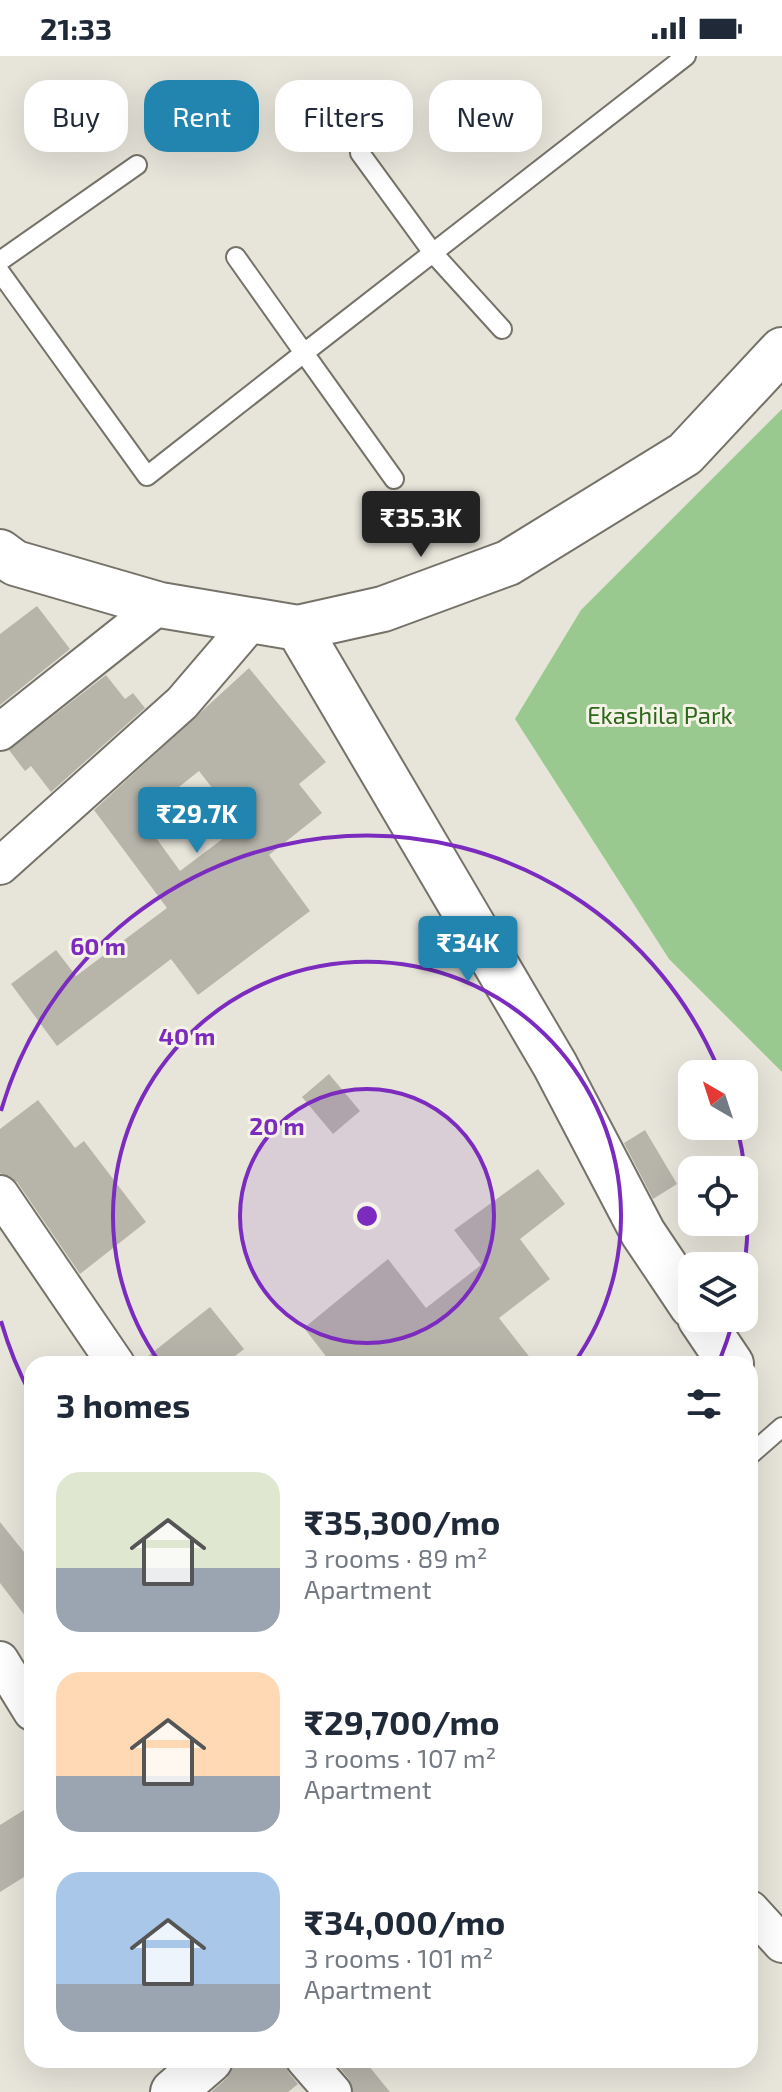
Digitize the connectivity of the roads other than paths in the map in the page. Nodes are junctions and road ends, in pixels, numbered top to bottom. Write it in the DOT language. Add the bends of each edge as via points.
graph roads {
  1 [pos="686,56"];
  2 [pos="360,153"];
  3 [pos="137,165"];
  4 [pos="433,253"];
  5 [pos="236,257"];
  6 [pos="0,261"];
  7 [pos="0,272"];
  8 [pos="502,329"];
  9 [pos="782,350"];
  10 [pos="304,353"];
  11 [pos="394,479"];
  12 [pos="0,552"];
  13 [pos="160,605"];
  14 [pos="253,620"];
  15 [pos="298,628"];
  16 [pos="0,732"];
  17 [pos="0,866"];
  18 [pos="0,1194"];
  19 [pos="678,1285"];
  20 [pos="709,1332"];
  21 [pos="111,1356"];
  22 [pos="726,1356"];
  23 [pos="782,1427"];
  24 [pos="758,1448"];
  25 [pos="0,1660"];
  26 [pos="24,1699"];
  27 [pos="758,1918"];
  28 [pos="782,1944"];
  29 [pos="201,2068"];
  30 [pos="312,2068"];
  31 [pos="173,2092"];
  32 [pos="333,2092"];
  1 -- 4 [label="lane"];
  2 -- 4 [label="lane"];
  3 -- 6 [label="lane"];
  4 -- 8 [label="lane"];
  4 -- 10 [label="lane"];
  5 -- 10 [label="lane"];
  7 -- 10 [label="lane" via="147,476"];
  9 -- 15 [label="street" via="685,454 508,563 383,609"];
  10 -- 11 [label="lane"];
  12 -- 13 [label="street" via="15,563"];
  13 -- 14 [label="street"];
  13 -- 16 [label="street"];
  14 -- 15 [label="street"];
  14 -- 17 [label="street" via="182,703"];
  15 -- 19 [label="street" via="555,1065 643,1233"];
  18 -- 21 [label="street"];
  20 -- 22 [label="street"];
  23 -- 24 [label="lane"];
  25 -- 26 [label="street"];
  27 -- 28 [label="street"];
  29 -- 31 [label="street"];
  30 -- 32 [label="street"];
}
